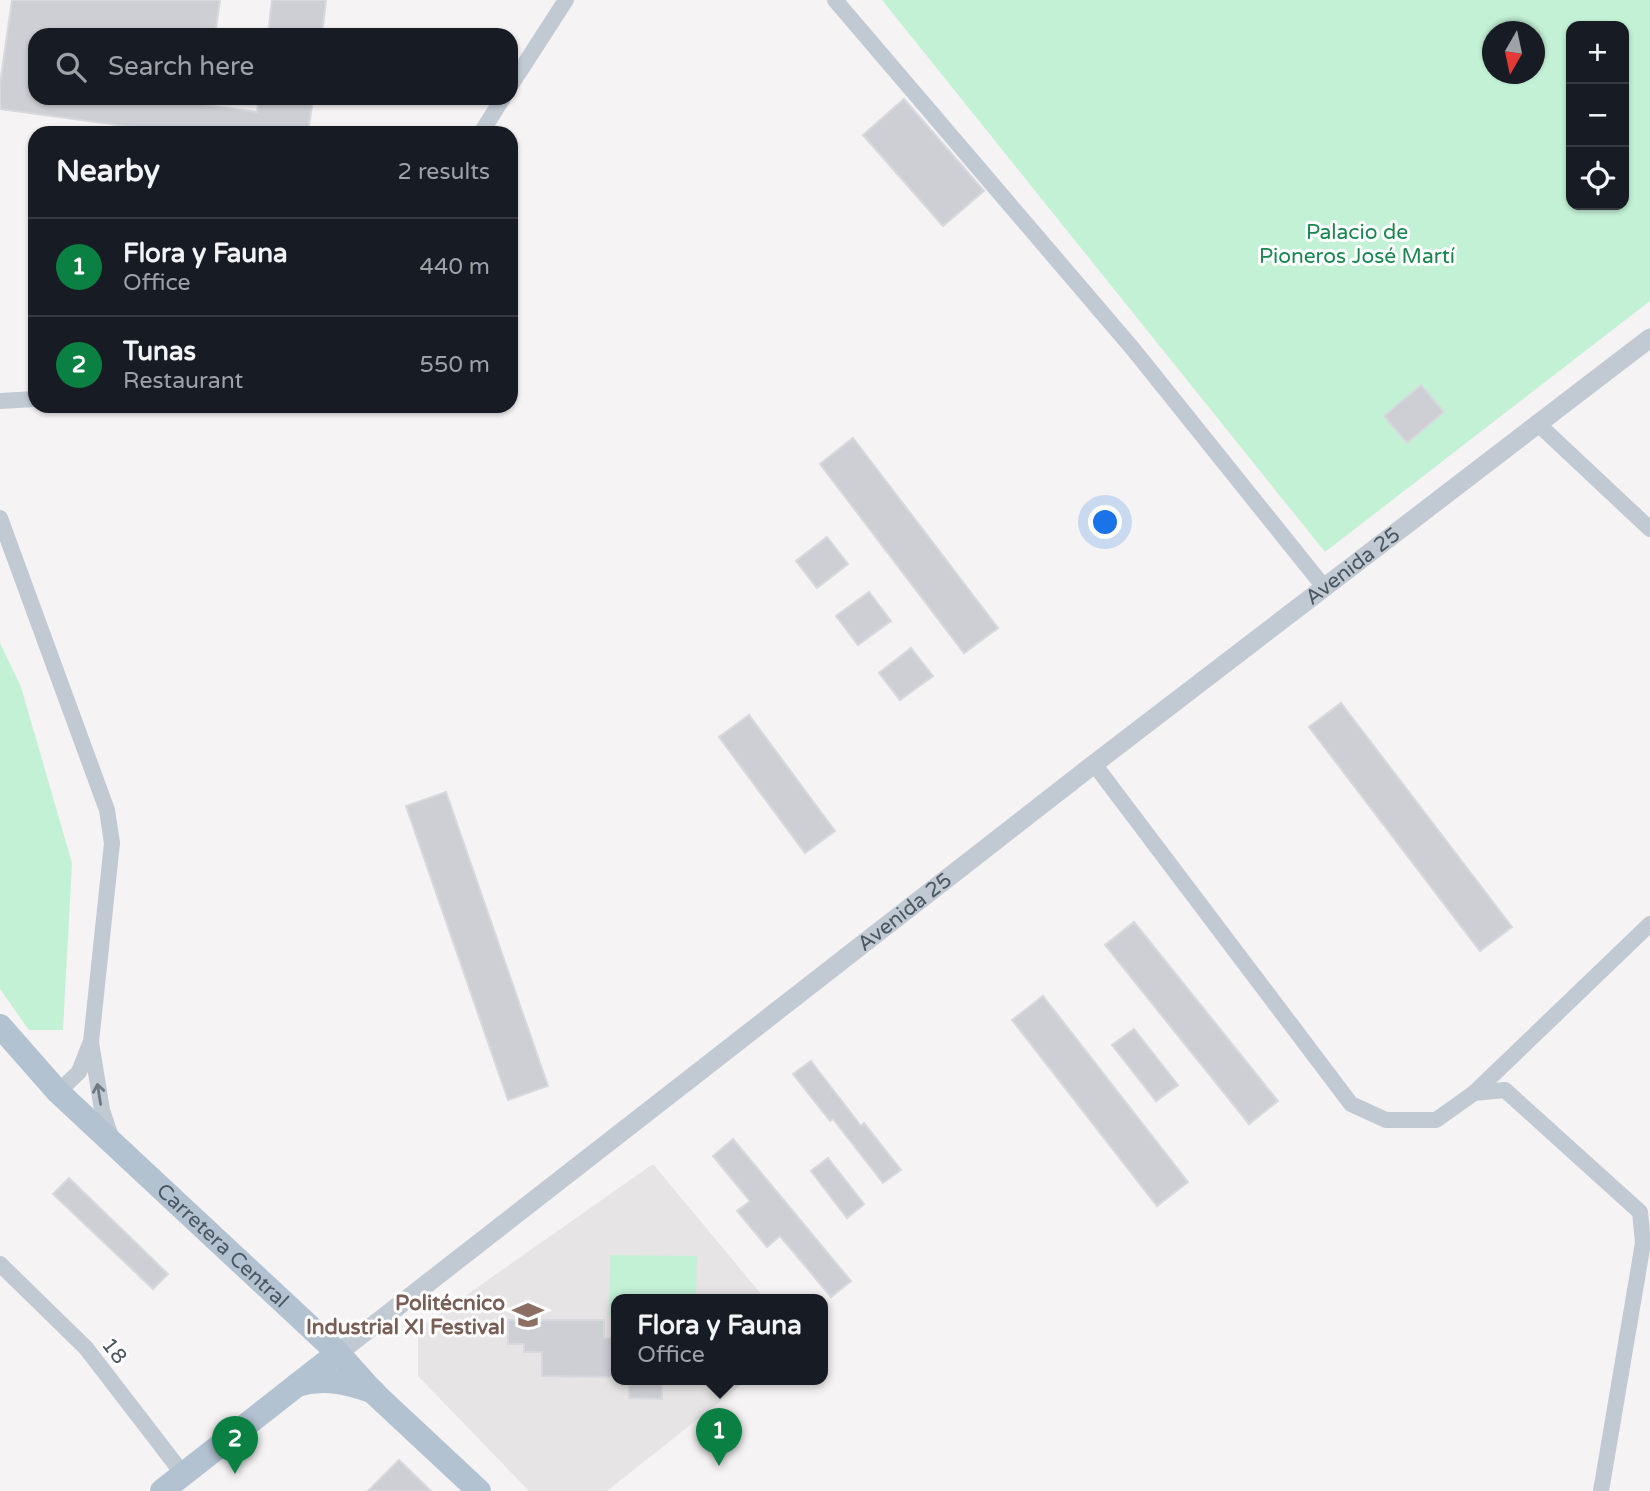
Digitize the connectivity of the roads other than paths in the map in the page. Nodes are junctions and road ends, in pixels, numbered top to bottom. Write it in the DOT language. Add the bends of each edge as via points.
graph roads {
  1 [pos="835,0"];
  2 [pos="559,1"];
  3 [pos="518,73"];
  4 [pos="499,105"];
  5 [pos="485,126"];
  6 [pos="1650,338"];
  7 [pos="28,399"];
  8 [pos="0,401"];
  9 [pos="1537,423"];
  10 [pos="0,518"];
  11 [pos="1650,529"];
  12 [pos="1324,587"];
  13 [pos="1094,764"];
  14 [pos="1650,924"];
  15 [pos="0,1026"];
  16 [pos="91,1042"];
  17 [pos="58,1092"];
  18 [pos="1474,1093"];
  19 [pos="114,1144"];
  20 [pos="0,1264"];
  21 [pos="338,1353"];
  22 [pos="297,1385"];
  23 [pos="374,1393"];
  24 [pos="183,1474"];
  25 [pos="162,1491"];
  26 [pos="479,1491"];
  27 [pos="1601,1491"];
  1 -- 12 [label="street" via="1133,349"];
  2 -- 3 [label="street"];
  4 -- 5 [label="street"];
  6 -- 9 [label="street, Avenida 25"];
  7 -- 8 [label="street"];
  9 -- 11 [label="street"];
  9 -- 12 [label="street, Avenida 25"];
  10 -- 16 [label="street" via="107,810 112,843"];
  12 -- 13 [label="street, Avenida 25"];
  13 -- 18 [label="street" via="1351,1104 1386,1120 1436,1120"];
  13 -- 21 [label="street, Avenida 25"];
  14 -- 18 [label="street"];
  15 -- 17 [label="main road, Carretera Central"];
  16 -- 17 [label="street" via="79,1072"];
  19 -- 16 [label="street, one-way" via="102,1110"];
  17 -- 19 [label="main road, Carretera Central"];
  18 -- 27 [label="street" via="1505,1090 1640,1212 1643,1243"];
  19 -- 21 [label="main road, Carretera Central"];
  20 -- 24 [label="street, 18" via="86,1348"];
  21 -- 22 [label="main road, Avenida 25"];
  21 -- 23 [label="main road, Carretera Central"];
  22 -- 23 [label="main road" via="348,1382"];
  22 -- 24 [label="main road, Avenida 25"];
  23 -- 26 [label="main road, Carretera Central"];
  24 -- 25 [label="main road, Avenida 25"];
}
